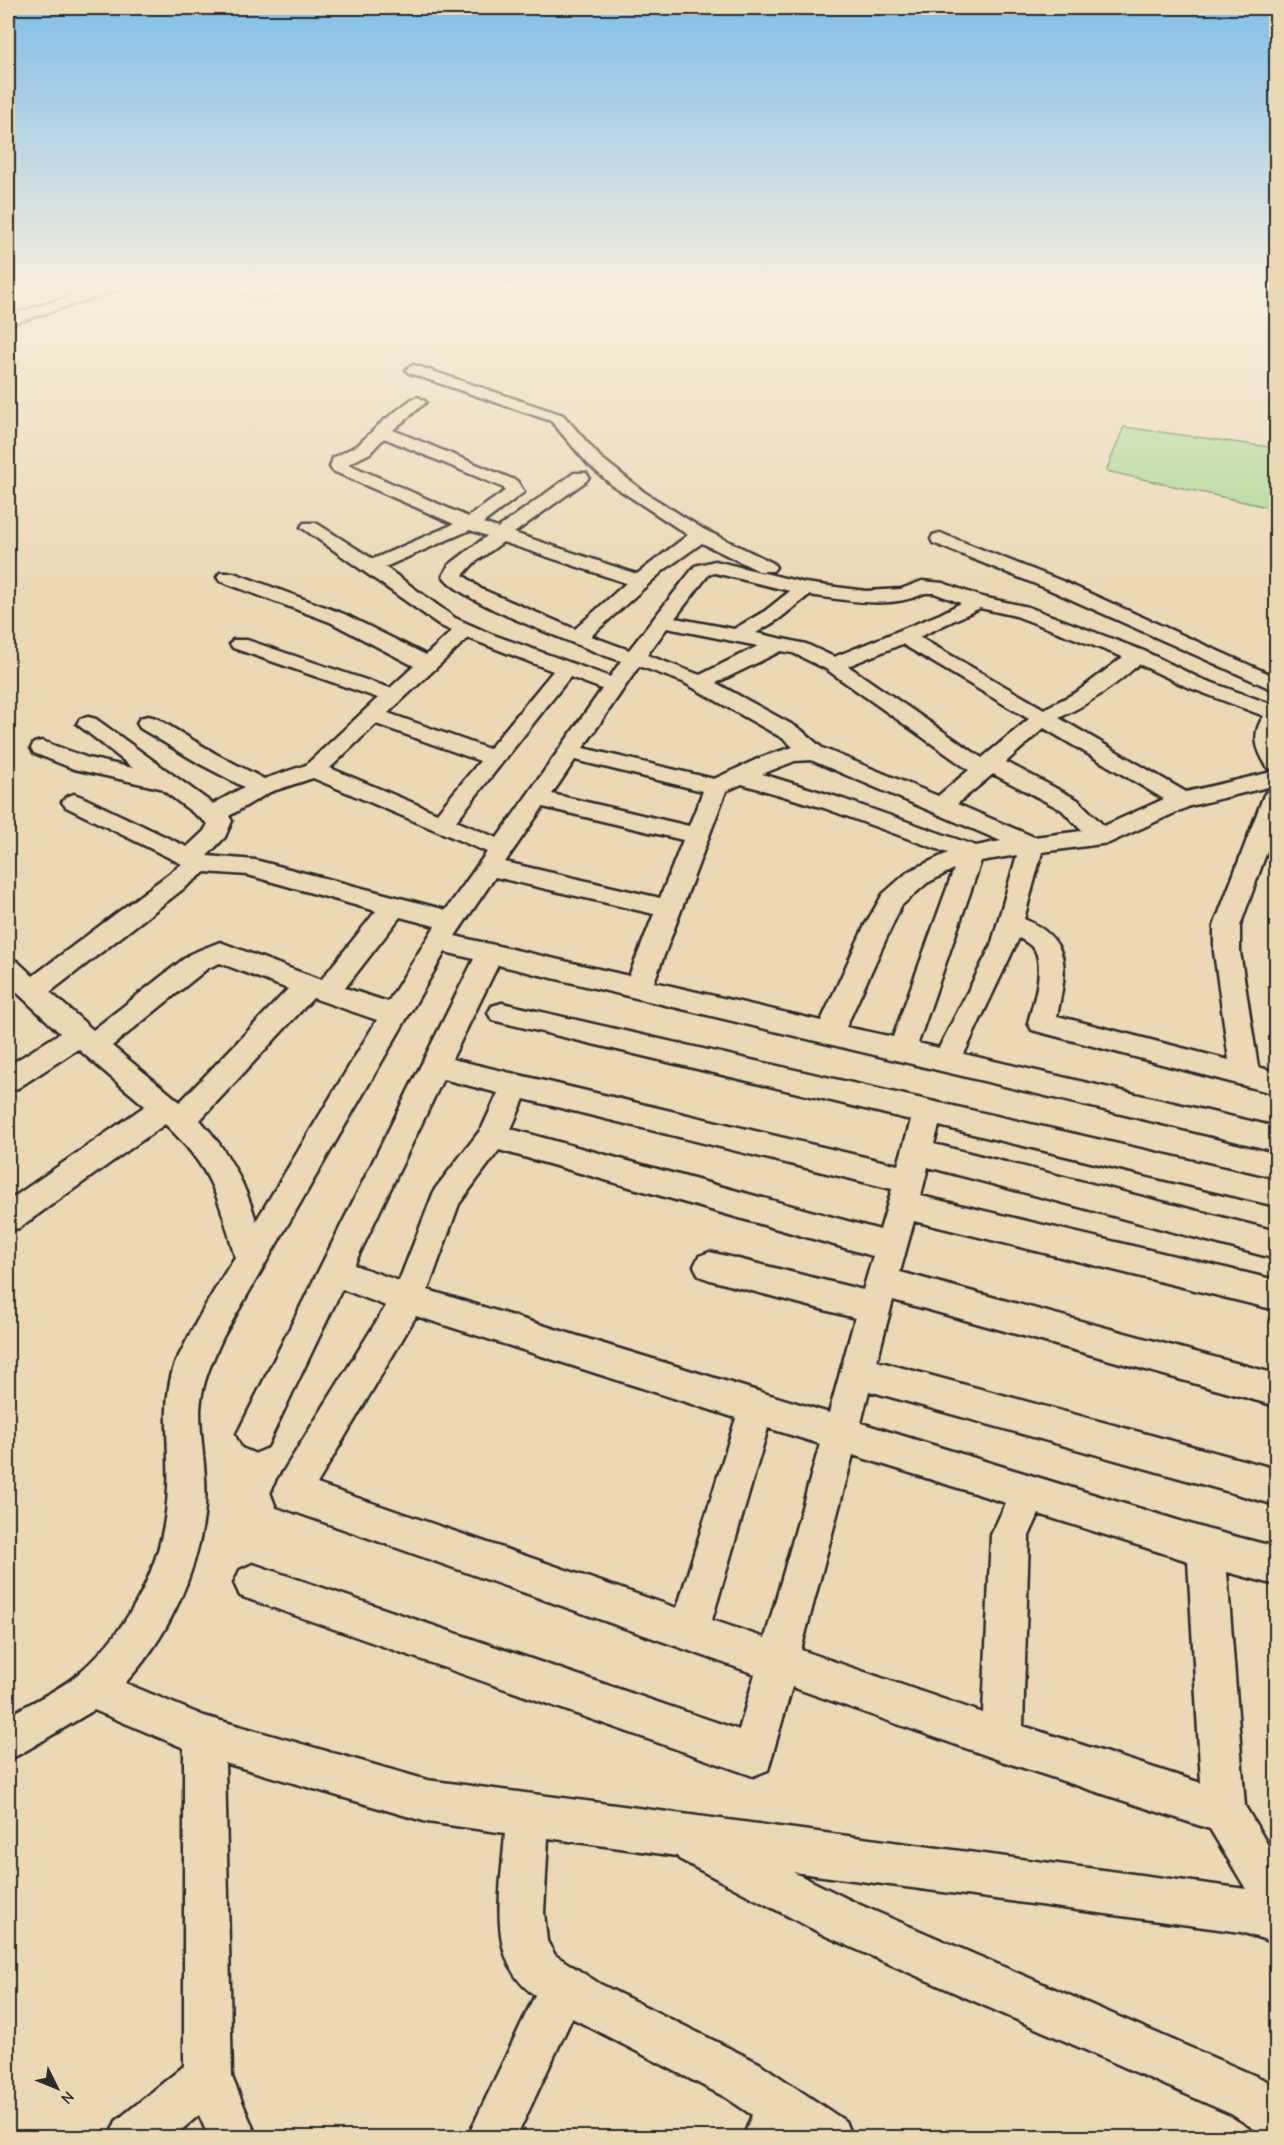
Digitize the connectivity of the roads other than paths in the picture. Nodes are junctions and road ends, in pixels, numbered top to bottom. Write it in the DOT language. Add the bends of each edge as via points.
graph roads {
  1 [pos="453,383"];
  2 [pos="418,402"];
  3 [pos="382,431"];
  4 [pos="580,477"];
  5 [pos="469,524"];
  6 [pos="310,527"];
  7 [pos="500,534"];
  8 [pos="702,534"];
  9 [pos="940,539"];
  10 [pos="372,566"];
  11 [pos="227,578"];
  12 [pos="639,581"];
  13 [pos="805,590"];
  14 [pos="832,594"];
  15 [pos="977,602"];
  16 [pos="662,621"];
  17 [pos="465,630"];
  18 [pos="737,636"];
  19 [pos="903,636"];
  20 [pos="578,637"];
  21 [pos="240,644"];
  22 [pos="778,644"];
  23 [pos="1137,655"];
  24 [pos="633,659"];
  25 [pos="833,664"];
  26 [pos="429,665"];
  27 [pos="566,668"];
  28 [pos="700,683"];
  29 [pos="1276,685"];
  30 [pos="614,686"];
  31 [pos="395,696"];
  32 [pos="1276,714"];
  33 [pos="374,717"];
  34 [pos="1043,718"];
  35 [pos="148,723"];
  36 [pos="88,724"];
  37 [pos="42,748"];
  38 [pos="569,752"];
  39 [pos="814,753"];
  40 [pos="494,758"];
  41 [pos="1276,763"];
  42 [pos="988,767"];
  43 [pos="314,770"];
  44 [pos="742,776"];
  45 [pos="1276,778"];
  46 [pos="172,784"];
  47 [pos="262,787"];
  48 [pos="717,788"];
  49 [pos="1276,795"];
  50 [pos="537,798"];
  51 [pos="1184,800"];
  52 [pos="74,802"];
  53 [pos="941,806"];
  54 [pos="214,814"];
  55 [pos="441,824"];
  56 [pos="698,836"];
  57 [pos="1100,837"];
  58 [pos="1032,844"];
  59 [pos="972,853"];
  60 [pos="495,858"];
  61 [pos="1266,858"];
  62 [pos="194,860"];
  63 [pos="394,906"];
  64 [pos="669,909"];
  65 [pos="1012,924"];
  66 [pos="445,931"];
  67 [pos="490,953"];
  68 [pos="8,968"];
  69 [pos="638,988"];
  70 [pos="317,989"];
  71 [pos="31,992"];
  72 [pos="502,1013"];
  73 [pos="394,1015"];
  74 [pos="829,1033"];
  75 [pos="86,1040"];
  76 [pos="902,1050"];
  77 [pos="947,1061"];
  78 [pos="435,1066"];
  79 [pos="1245,1074"];
  80 [pos="8,1080"];
  81 [pos="1276,1083"];
  82 [pos="516,1086"];
  83 [pos="928,1112"];
  84 [pos="173,1114"];
  85 [pos="493,1136"];
  86 [pos="1276,1139"];
  87 [pos="910,1179"];
  88 [pos="1276,1193"];
  89 [pos="8,1218"];
  90 [pos="1276,1245"];
  91 [pos="891,1247"];
  92 [pos="251,1258"];
  93 [pos="710,1266"];
  94 [pos="334,1272"];
  95 [pos="879,1295"];
  96 [pos="1276,1295"];
  97 [pos="408,1299"];
  98 [pos="858,1372"];
  99 [pos="1276,1390"];
  100 [pos="757,1408"];
  101 [pos="841,1433"];
  102 [pos="255,1434"];
  103 [pos="1276,1487"];
  104 [pos="1030,1492"];
  105 [pos="1206,1548"];
  106 [pos="1276,1566"];
  107 [pos="253,1583"];
  108 [pos="689,1631"];
  109 [pos="779,1663"];
  110 [pos="91,1689"];
  111 [pos="204,1736"];
  112 [pos="8,1739"];
  113 [pos="1002,1740"];
  114 [pos="1224,1812"];
  115 [pos="528,1814"];
  116 [pos="675,1834"];
  117 [pos="1265,1860"];
  118 [pos="1276,1905"];
  119 [pos="1276,1921"];
  120 [pos="563,1987"];
  121 [pos="208,2077"];
  122 [pos="1276,2115"];
  123 [pos="773,2121"];
  124 [pos="133,2138"];
  125 [pos="233,2138"];
  126 [pos="491,2138"];
  127 [pos="828,2138"];
  1 -- 8 [label="street" via="557,418 586,454 603,468"];
  2 -- 3 [label="street"];
  3 -- 5 [label="street" via="364,449 339,462 339,467"];
  3 -- 5 [label="street" via="515,489 508,499"];
  4 -- 7 [label="street"];
  5 -- 7 [label="street"];
  5 -- 10 [label="street"];
  6 -- 10 [label="street"];
  7 -- 12 [label="street"];
  7 -- 20 [label="street" via="456,569 453,576 474,593"];
  8 -- 12 [label="street"];
  8 -- 14 [label="street"];
  9 -- 29 [label="street" via="1055,585"];
  10 -- 17 [label="street" via="448,622"];
  11 -- 26 [label="street" via="337,618"];
  12 -- 20 [label="street"];
  13 -- 14 [label="street"];
  13 -- 16 [label="street" via="708,567 697,575"];
  13 -- 18 [label="street"];
  14 -- 15 [label="street" via="887,597 905,595 929,585"];
  15 -- 19 [label="street"];
  15 -- 23 [label="street" via="1021,611"];
  16 -- 18 [label="street"];
  16 -- 24 [label="street"];
  17 -- 26 [label="street"];
  17 -- 27 [label="street"];
  18 -- 22 [label="street"];
  19 -- 25 [label="street"];
  19 -- 34 [label="street"];
  20 -- 24 [label="street"];
  21 -- 31 [label="street"];
  22 -- 25 [label="street" via="799,648"];
  22 -- 28 [label="street"];
  23 -- 32 [label="street" via="1192,682"];
  23 -- 34 [label="street" via="1085,697"];
  24 -- 28 [label="street"];
  24 -- 30 [label="street"];
  25 -- 42 [label="street"];
  26 -- 31 [label="street"];
  27 -- 30 [label="street"];
  27 -- 40 [label="street"];
  28 -- 39 [label="street" via="792,734"];
  30 -- 38 [label="street"];
  31 -- 33 [label="street"];
  32 -- 41 [label="street" via="1265,734"];
  33 -- 40 [label="street"];
  33 -- 43 [label="street"];
  34 -- 42 [label="street"];
  34 -- 51 [label="street"];
  35 -- 47 [label="street"];
  36 -- 46 [label="street"];
  37 -- 46 [label="street" via="82,764"];
  38 -- 48 [label="street"];
  38 -- 50 [label="street"];
  39 -- 44 [label="street" via="792,754"];
  39 -- 53 [label="street"];
  40 -- 55 [label="street"];
  42 -- 53 [label="street"];
  42 -- 57 [label="street" via="1070,805"];
  43 -- 47 [label="street"];
  43 -- 55 [label="street"];
  44 -- 48 [label="street"];
  44 -- 59 [label="street"];
  45 -- 51 [label="street"];
  46 -- 54 [label="street"];
  47 -- 54 [label="street"];
  48 -- 56 [label="street"];
  49 -- 61 [label="street"];
  50 -- 56 [label="street"];
  50 -- 60 [label="street"];
  51 -- 57 [label="street"];
  52 -- 62 [label="street"];
  53 -- 58 [label="street"];
  54 -- 62 [label="street" via="220,827"];
  55 -- 60 [label="street"];
  56 -- 64 [label="street"];
  57 -- 58 [label="street"];
  58 -- 59 [label="street"];
  58 -- 65 [label="street"];
  59 -- 74 [label="street" via="924,874 893,898"];
  59 -- 76 [label="street"];
  60 -- 64 [label="street"];
  60 -- 66 [label="street"];
  61 -- 79 [label="street" via="1227,926 1227,952"];
  62 -- 63 [label="street" via="217,867 253,867"];
  62 -- 71 [label="street"];
  63 -- 66 [label="street"];
  63 -- 70 [label="street"];
  64 -- 69 [label="street"];
  65 -- 77 [label="street"];
  65 -- 79 [label="street" via="1042,941 1050,953 1042,1023"];
  66 -- 67 [label="street"];
  66 -- 73 [label="street"];
  67 -- 69 [label="street"];
  67 -- 78 [label="street"];
  68 -- 71 [label="street"];
  69 -- 74 [label="street"];
  70 -- 73 [label="street"];
  70 -- 75 [label="street" via="220,952 199,961"];
  70 -- 84 [label="street"];
  71 -- 75 [label="street"];
  72 -- 83 [label="street"];
  73 -- 92 [label="street"];
  74 -- 76 [label="street"];
  75 -- 80 [label="street"];
  75 -- 84 [label="street"];
  76 -- 77 [label="street"];
  77 -- 86 [label="street"];
  78 -- 82 [label="street"];
  78 -- 94 [label="street"];
  79 -- 81 [label="street"];
  82 -- 85 [label="street"];
  82 -- 87 [label="street"];
  83 -- 87 [label="street"];
  83 -- 88 [label="street"];
  84 -- 89 [label="street"];
  84 -- 92 [label="street" via="219,1167 234,1196"];
  85 -- 91 [label="street"];
  85 -- 97 [label="street" via="446,1198"];
  87 -- 90 [label="street"];
  87 -- 91 [label="street"];
  87 -- 96 [label="street"];
  91 -- 95 [label="street"];
  92 -- 110 [label="street" via="189,1372 183,1410 188,1464 186,1515 175,1560 157,1606 129,1650"];
  93 -- 95 [label="street"];
  94 -- 97 [label="street"];
  94 -- 102 [label="street"];
  95 -- 98 [label="street"];
  95 -- 99 [label="street"];
  97 -- 100 [label="street"];
  97 -- 108 [label="street" via="291,1493"];
  98 -- 101 [label="street"];
  98 -- 103 [label="street"];
  100 -- 101 [label="street"];
  100 -- 108 [label="street"];
  101 -- 104 [label="street"];
  101 -- 109 [label="street"];
  104 -- 105 [label="street"];
  104 -- 113 [label="street" via="1010,1535"];
  105 -- 106 [label="street"];
  105 -- 114 [label="street"];
  107 -- 109 [label="street" via="753,1755"];
  108 -- 109 [label="street"];
  109 -- 113 [label="street"];
  110 -- 111 [label="street"];
  110 -- 112 [label="street"];
  111 -- 115 [label="street" via="426,1801"];
  111 -- 121 [label="street"];
  113 -- 114 [label="street"];
  114 -- 117 [label="street"];
  115 -- 116 [label="street"];
  115 -- 120 [label="street" via="522,1912 525,1947 539,1971"];
  116 -- 119 [label="street" via="1241,1910"];
  116 -- 122 [label="street" via="842,1920 1248,2097"];
  117 -- 118 [label="street"];
  120 -- 123 [label="street" via="742,2080"];
  120 -- 126 [label="street"];
  121 -- 124 [label="street"];
  121 -- 125 [label="street"];
  123 -- 127 [label="street"];
}
